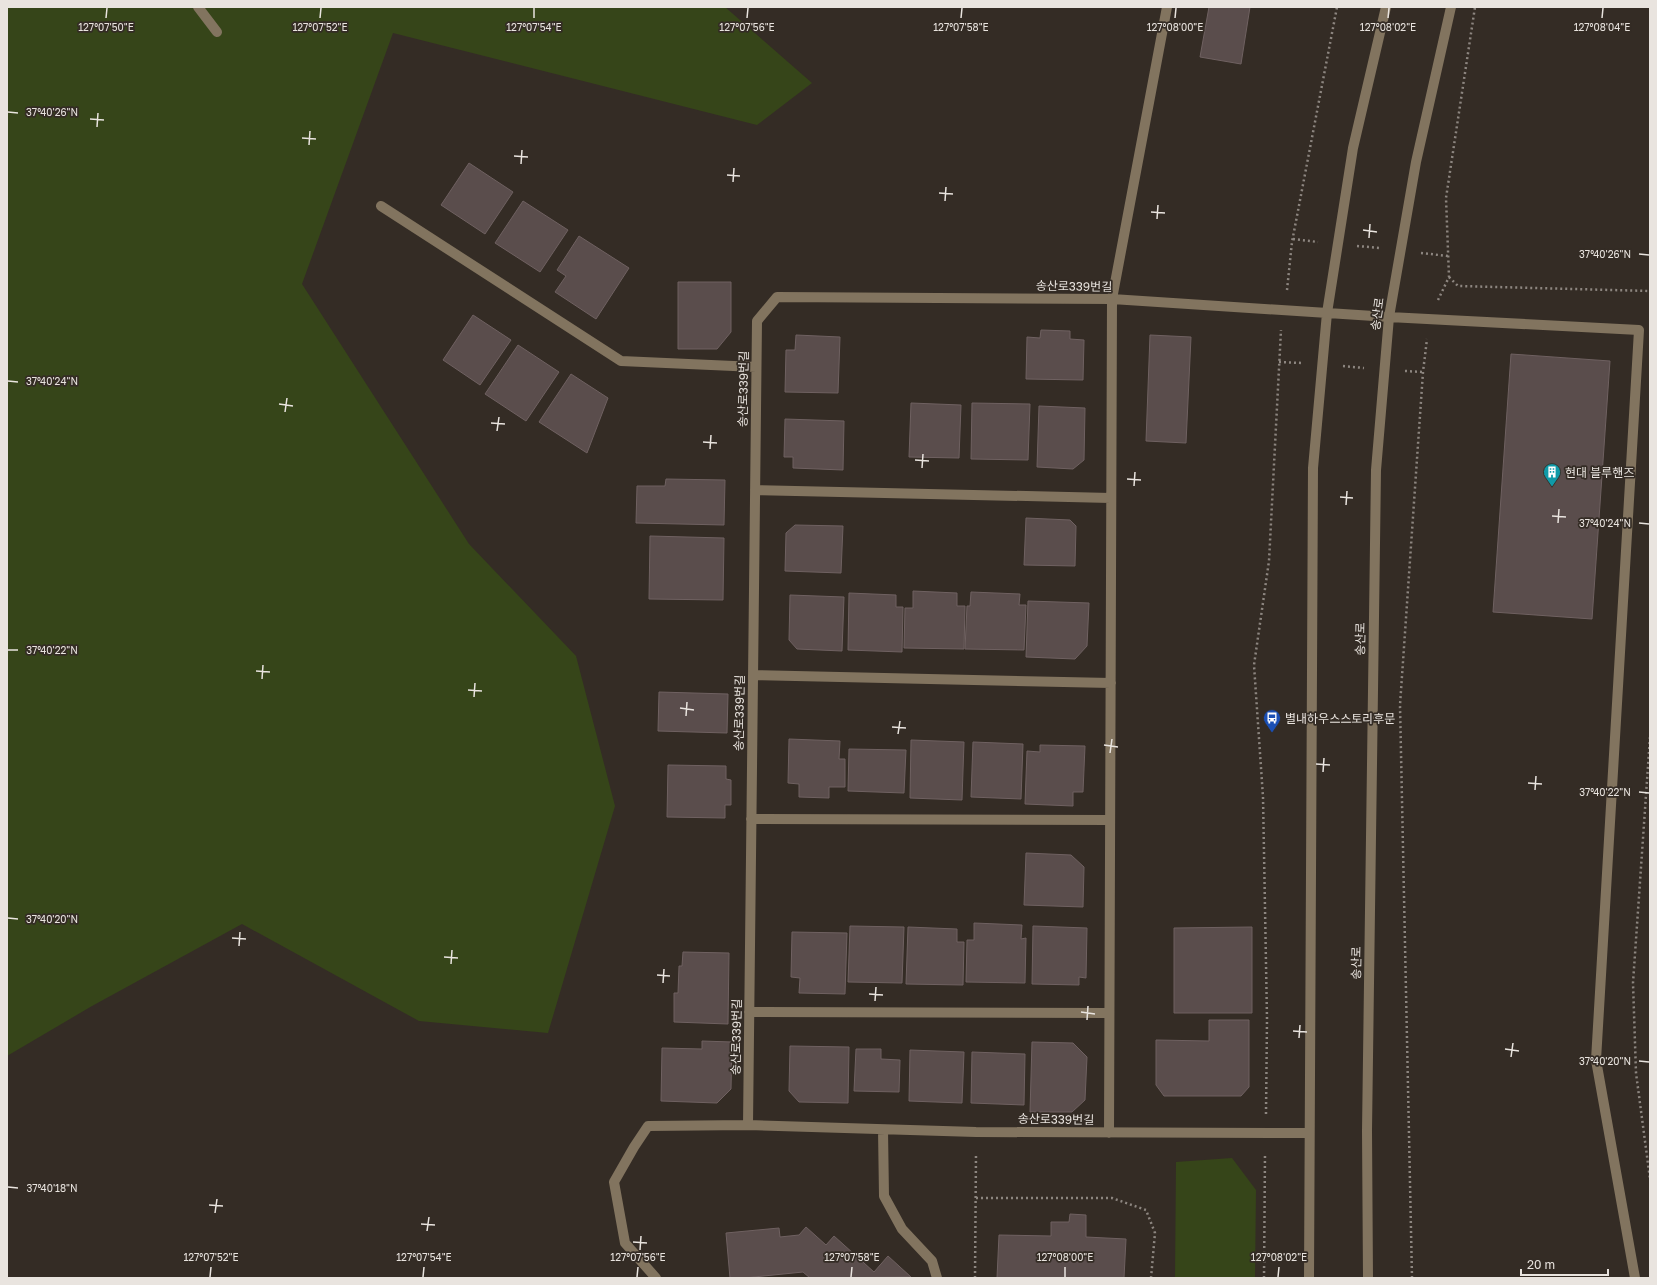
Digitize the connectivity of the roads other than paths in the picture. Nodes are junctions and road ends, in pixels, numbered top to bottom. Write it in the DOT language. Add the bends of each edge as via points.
graph roads {
  1 [pos="198,7"];
  2 [pos="1167,7"];
  3 [pos="1386,7"];
  4 [pos="1452,7"];
  5 [pos="217,32"];
  6 [pos="381,206"];
  7 [pos="1112,299"];
  8 [pos="1326,313"];
  9 [pos="1388,317"];
  10 [pos="756,367"];
  11 [pos="755,490"];
  12 [pos="1112,498"];
  13 [pos="753,675"];
  14 [pos="1111,683"];
  15 [pos="751,819"];
  16 [pos="1110,820"];
  17 [pos="749,1012"];
  18 [pos="1110,1013"];
  19 [pos="748,1125"];
  20 [pos="883,1130"];
  21 [pos="1109,1133"];
  22 [pos="1310,1133"];
  23 [pos="656,1278"];
  24 [pos="937,1278"];
  25 [pos="1309,1278"];
  26 [pos="1368,1278"];
  27 [pos="1635,1278"];
  1 -- 5 [label="street"];
  2 -- 7 [label="street"];
  3 -- 8 [label="street" via="1353,148"];
  4 -- 9 [label="street, 송산로" via="1416,162"];
  6 -- 10 [label="street" via="621,361"];
  7 -- 8 [label="street, 송산로339번길"];
  7 -- 10 [label="street, 송산로339번길" via="777,297 757,320"];
  7 -- 12 [label="street"];
  8 -- 9 [label="street, 송산로339번길"];
  8 -- 22 [label="street" via="1313,468"];
  9 -- 26 [label="street, 송산로" via="1376,470 1367,1131"];
  9 -- 27 [label="street, 송산로339번길" via="1639,330 1596,1060"];
  10 -- 11 [label="street, 송산로339번길"];
  11 -- 12 [label="street"];
  11 -- 13 [label="street, 송산로339번길"];
  12 -- 14 [label="street"];
  13 -- 14 [label="street"];
  13 -- 15 [label="street, 송산로339번길"];
  14 -- 16 [label="street"];
  15 -- 16 [label="street"];
  15 -- 17 [label="street, 송산로339번길"];
  16 -- 18 [label="street"];
  17 -- 18 [label="street"];
  17 -- 19 [label="street, 송산로339번길"];
  18 -- 21 [label="street"];
  19 -- 20 [label="street, 송산로339번길"];
  19 -- 23 [label="street" via="648,1126 634,1147 614,1182 625,1243"];
  20 -- 21 [label="street, 송산로339번길"];
  20 -- 24 [label="street" via="884,1196 902,1229 932,1261"];
  21 -- 22 [label="street, 송산로339번길"];
  22 -- 25 [label="street"];
}
